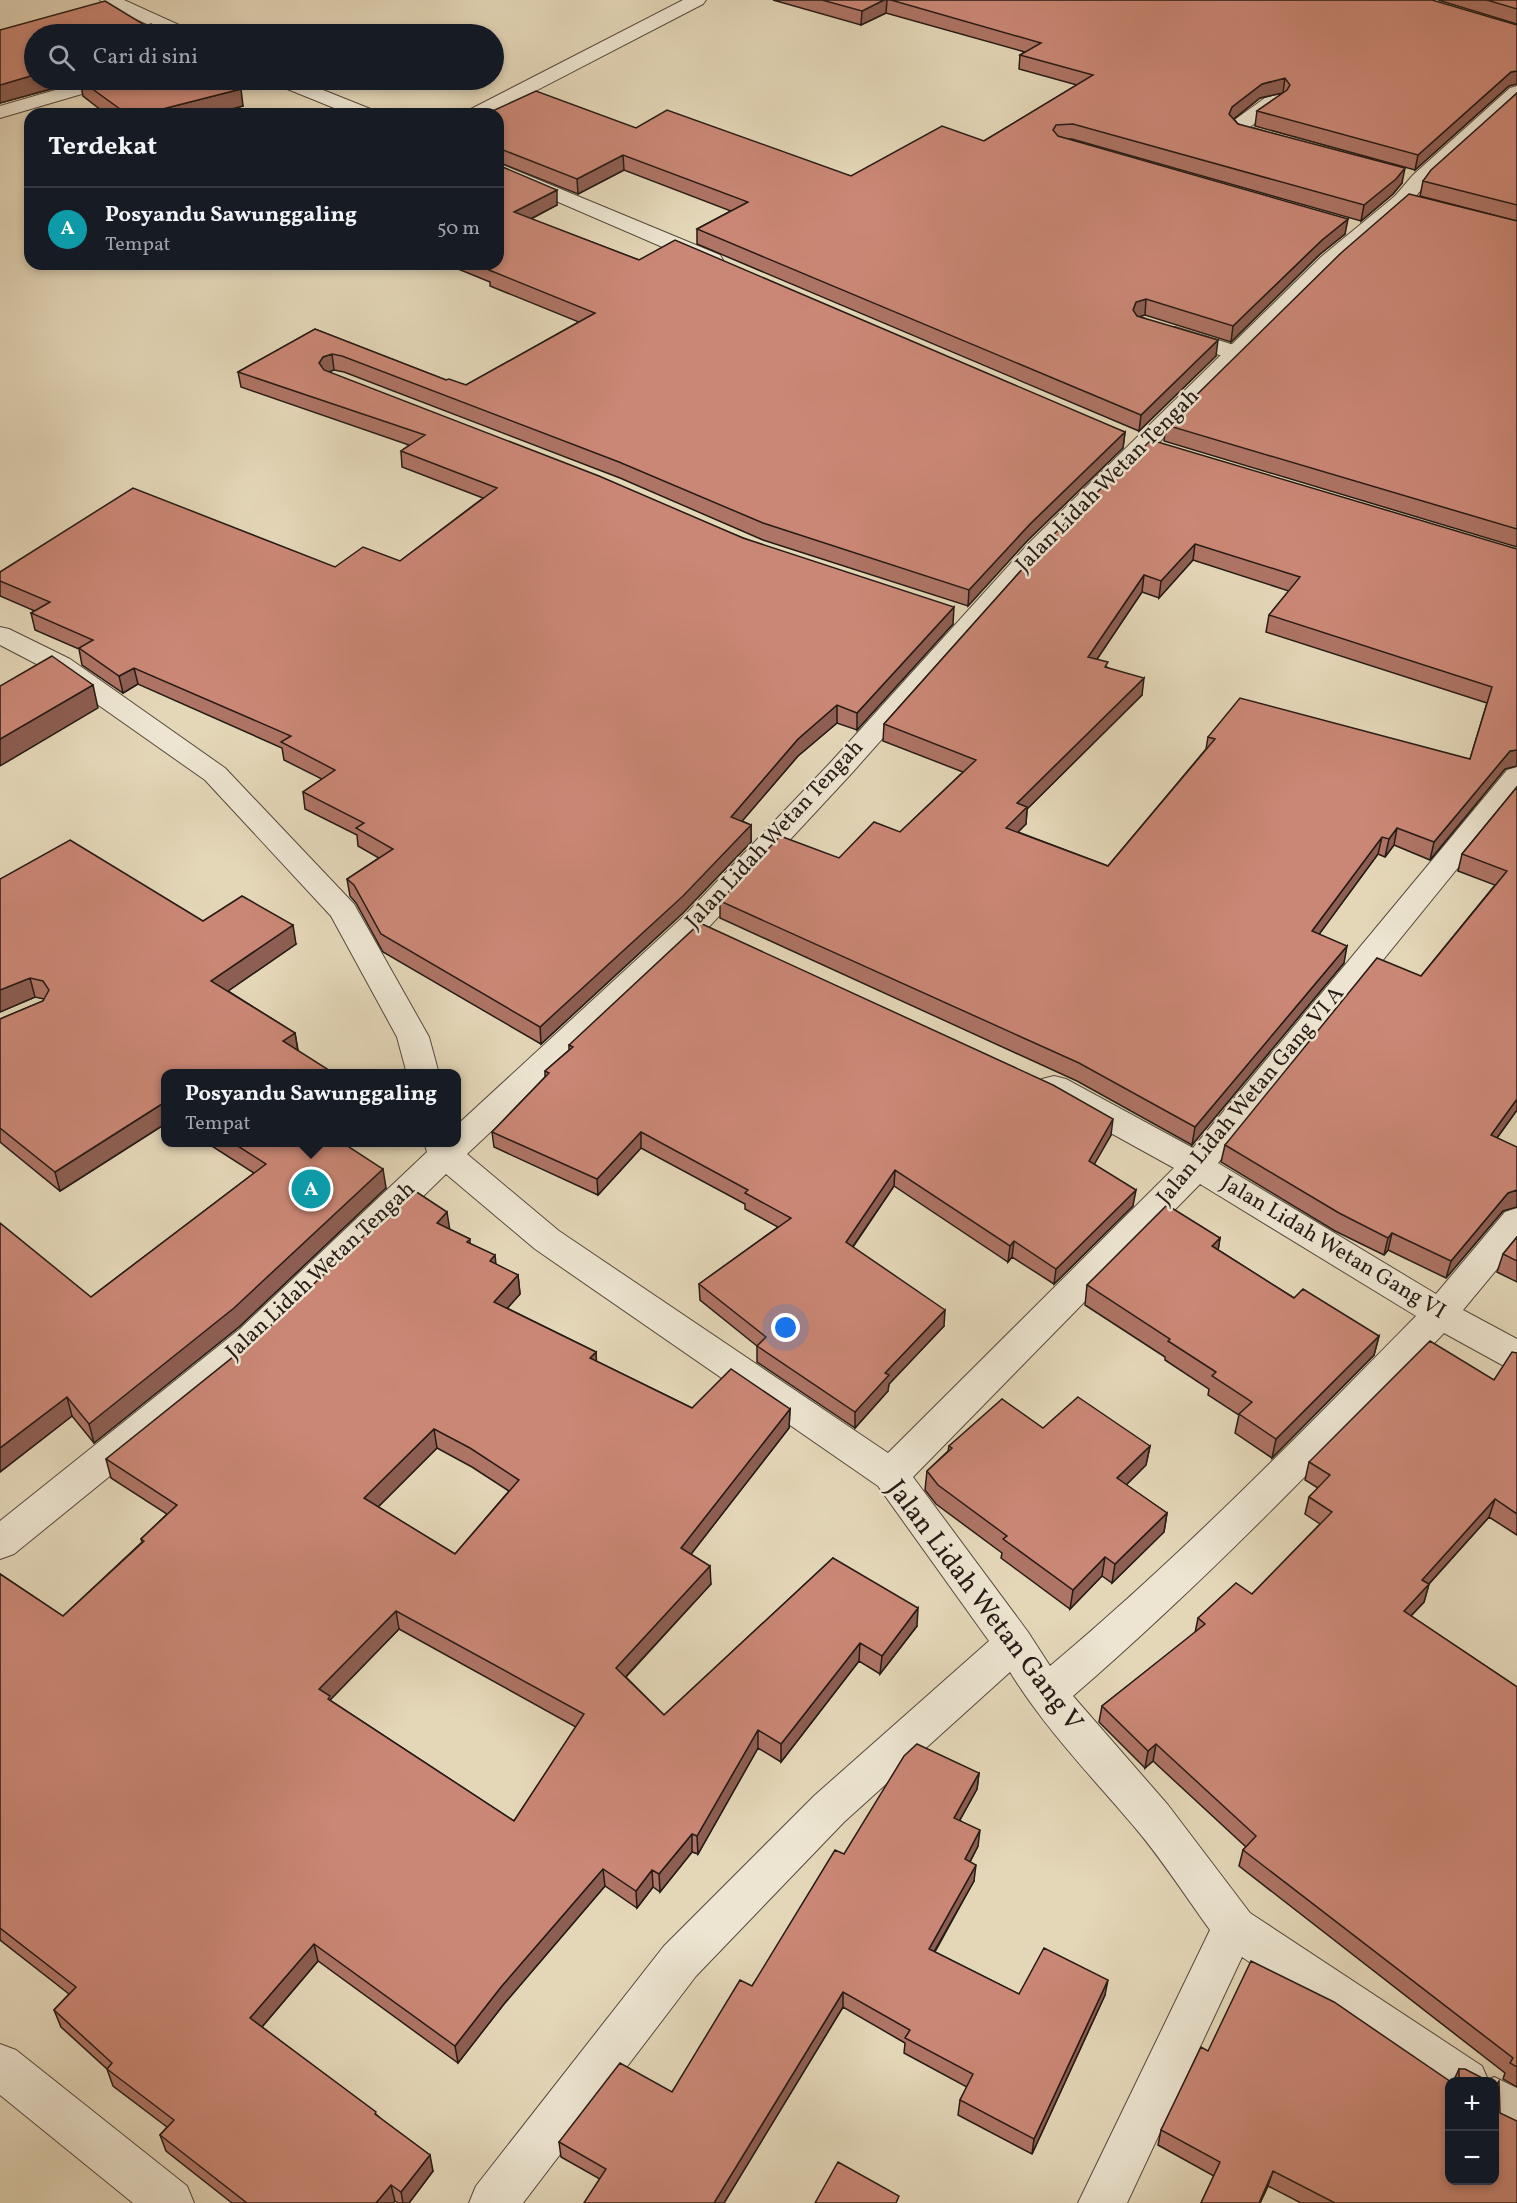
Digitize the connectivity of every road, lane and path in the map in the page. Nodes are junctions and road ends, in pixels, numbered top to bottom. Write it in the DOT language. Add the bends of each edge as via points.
graph roads {
  1 [pos="109,0"];
  2 [pos="697,0"];
  3 [pos="161,24"];
  4 [pos="75,90"];
  5 [pos="307,90"];
  6 [pos="1517,92"];
  7 [pos="1276,99"];
  8 [pos="351,108"];
  9 [pos="488,108"];
  10 [pos="0,112"];
  11 [pos="1299,147"];
  12 [pos="504,172"];
  13 [pos="728,267"];
  14 [pos="1155,327"];
  15 [pos="1236,353"];
  16 [pos="0,635"];
  17 [pos="1517,776"];
  18 [pos="696,921"];
  19 [pos="726,936"];
  20 [pos="422,1069"];
  21 [pos="1023,1073"];
  22 [pos="461,1133"];
  23 [pos="443,1149"];
  24 [pos="1197,1166"];
  25 [pos="1517,1221"];
  26 [pos="1440,1314"];
  27 [pos="1517,1356"];
  28 [pos="891,1475"];
  29 [pos="0,1543"];
  30 [pos="1014,1644"];
  31 [pos="1046,1694"];
  32 [pos="1234,1927"];
  33 [pos="0,2066"];
  34 [pos="1459,2077"];
  35 [pos="1499,2103"];
  36 [pos="1517,2114"];
  37 [pos="170,2203"];
  38 [pos="493,2203"];
  39 [pos="1102,2203"];
  1 -- 3 [label="street"];
  2 -- 9 [label="street"];
  4 -- 10 [label="street"];
  5 -- 8 [label="street"];
  6 -- 15 [label="street, Jalan Lidah Wetan Tengah" via="1411,190 1354,228 1329,262"];
  7 -- 11 [label="street" via="1239,128"];
  12 -- 13 [label="street"];
  14 -- 15 [label="street"];
  15 -- 18 [label="street, Jalan Lidah Wetan Tengah" via="1039,547 961,615 841,768"];
  16 -- 20 [label="street" via="60,665 215,774 343,911 413,1037"];
  17 -- 24 [label="street, Jalan Lidah Wetan Gang VI A"];
  18 -- 19 [label="street"];
  18 -- 22 [label="street, Jalan Lidah Wetan Tengah"];
  21 -- 24 [label="street, Jalan Lidah Wetan Gang VI" via="1064,1091"];
  23 -- 28 [label="street, Jalan Lidah Wetan Gang V" via="547,1240"];
  23 -- 29 [label="street, Jalan Lidah Wetan Tengah" via="253,1339"];
  24 -- 26 [label="street, Jalan Lidah Wetan Gang VI"];
  24 -- 28 [label="street, Jalan Lidah Wetan Gang VI A"];
  25 -- 26 [label="street"];
  26 -- 27 [label="street, Jalan Lidah Wetan Gang VI"];
  26 -- 31 [label="street" via="1260,1498 1125,1627"];
  28 -- 30 [label="street, Jalan Lidah Wetan Gang V"];
  30 -- 31 [label="street, Jalan Lidah Wetan Gang V"];
  30 -- 38 [label="street" via="829,1809 680,1961"];
  31 -- 32 [label="street, Jalan Lidah Wetan Gang V" via="1153,1818"];
  32 -- 34 [label="street, Jalan Lidah Wetan Gang V"];
  32 -- 39 [label="street"];
  33 -- 37 [label="street"];
  35 -- 36 [label="street"];
}
